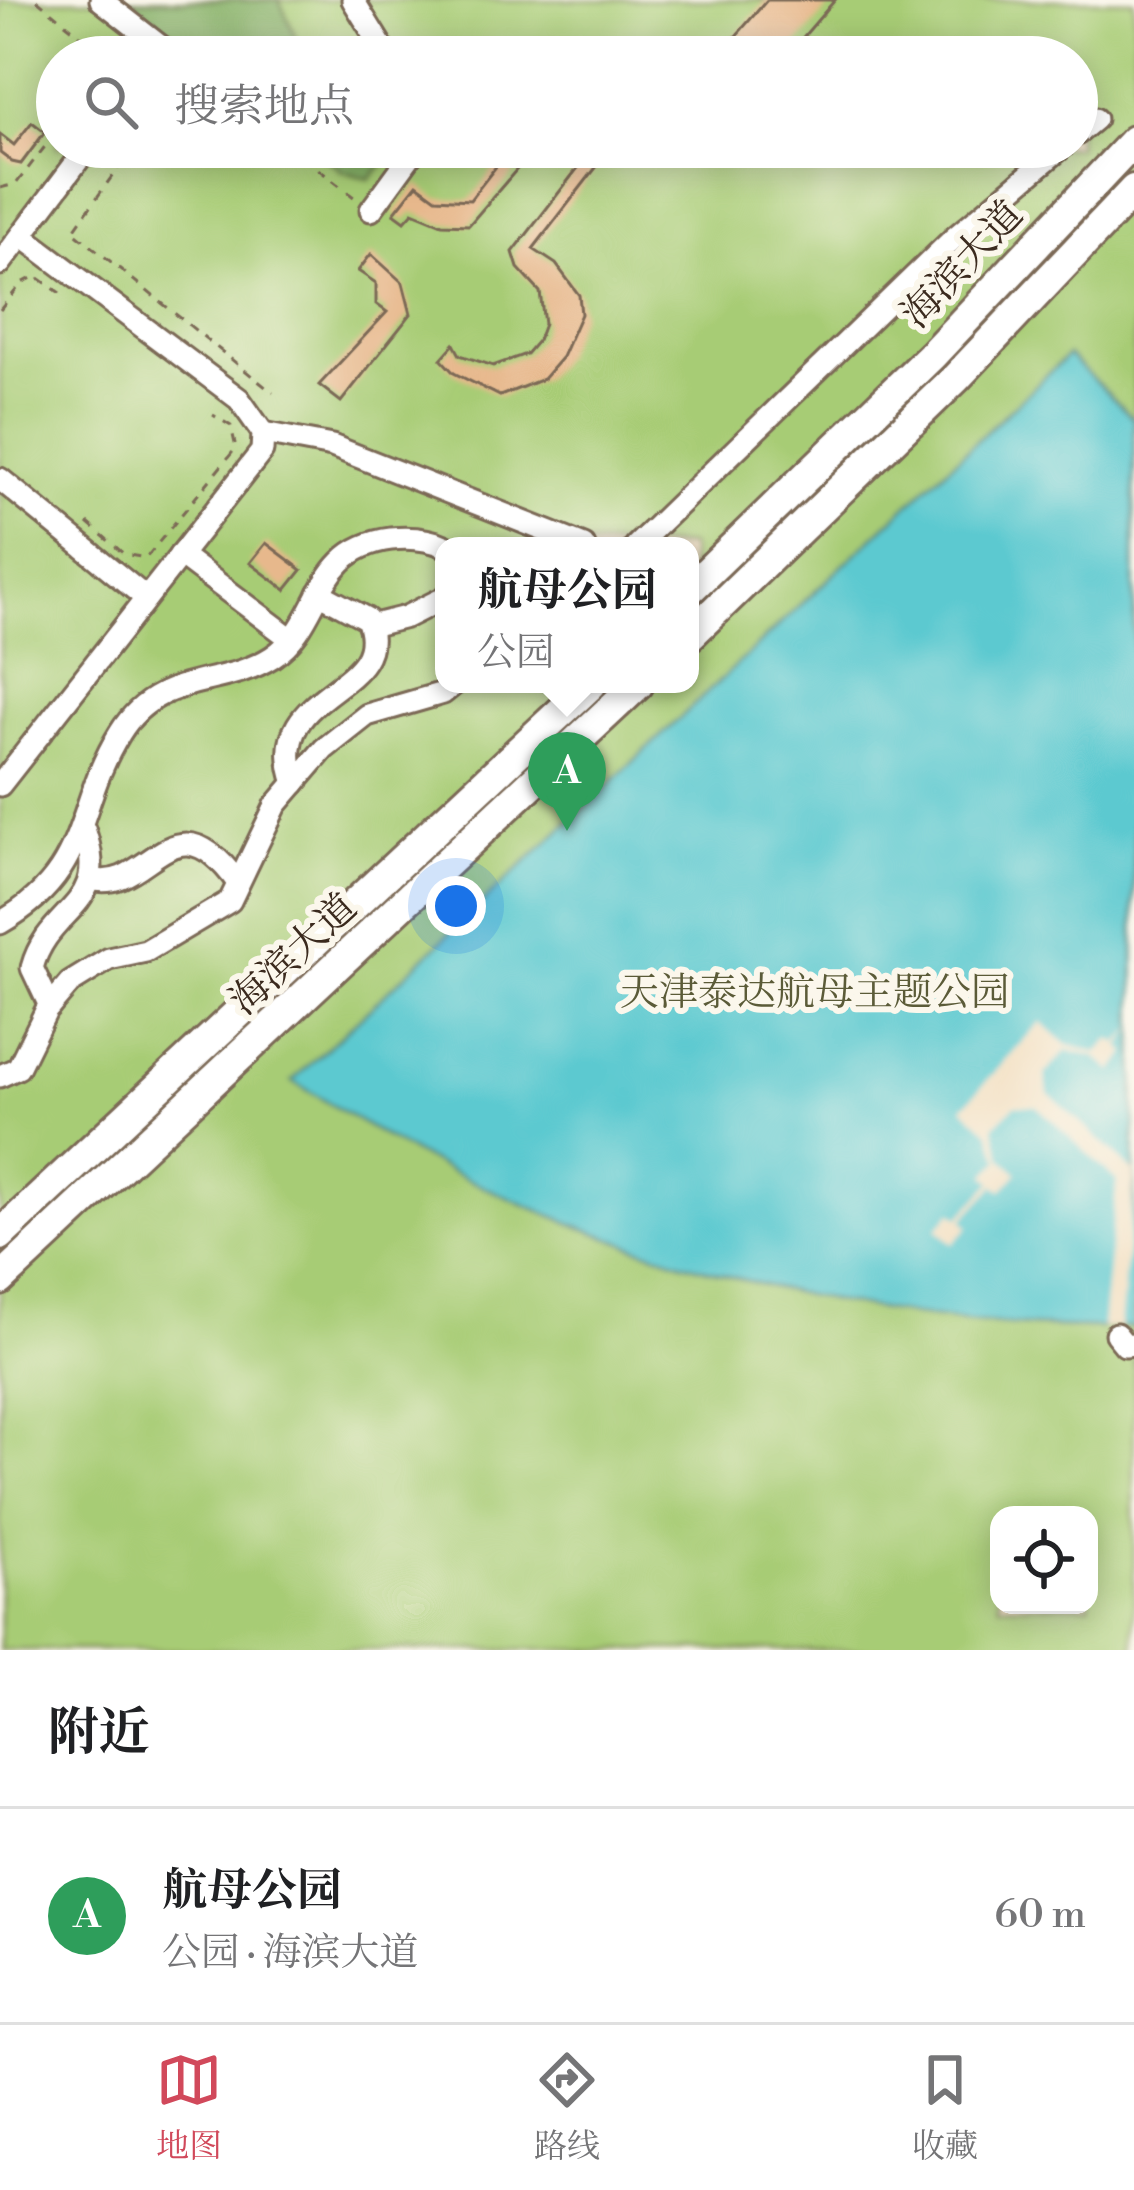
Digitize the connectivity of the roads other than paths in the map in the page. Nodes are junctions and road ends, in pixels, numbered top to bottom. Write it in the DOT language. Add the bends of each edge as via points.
graph roads {
  1 [pos="101,0"];
  2 [pos="353,0"];
  3 [pos="144,36"];
  4 [pos="375,36"];
  5 [pos="1134,141"];
  6 [pos="72,168"];
  7 [pos="402,168"];
  8 [pos="1037,168"];
  9 [pos="1134,190"];
  10 [pos="371,210"];
  11 [pos="22,236"];
  12 [pos="0,265"];
  13 [pos="263,433"];
  14 [pos="0,479"];
  15 [pos="561,537"];
  16 [pos="646,537"];
  17 [pos="435,544"];
  18 [pos="180,555"];
  19 [pos="699,581"];
  20 [pos="319,592"];
  21 [pos="146,598"];
  22 [pos="435,602"];
  23 [pos="370,626"];
  24 [pos="699,626"];
  25 [pos="290,638"];
  26 [pos="443,693"];
  27 [pos="581,693"];
  28 [pos="628,693"];
  29 [pos="295,783"];
  30 [pos="0,785"];
  31 [pos="84,829"];
  32 [pos="91,879"];
  33 [pos="238,883"];
  34 [pos="0,923"];
  35 [pos="50,1006"];
  36 [pos="0,1076"];
  37 [pos="0,1235"];
  38 [pos="0,1280"];
  1 -- 3 [label="street"];
  2 -- 4 [label="street"];
  5 -- 19 [label="highway, 海滨大道" via="932,355"];
  6 -- 11 [label="street"];
  7 -- 10 [label="street"];
  8 -- 16 [label="street" via="953,239"];
  9 -- 24 [label="highway, 海滨大道" via="956,378"];
  11 -- 12 [label="street"];
  11 -- 13 [label="street" via="239,399"];
  13 -- 15 [label="street" via="332,446"];
  13 -- 18 [label="street" via="262,451"];
  14 -- 21 [label="street"];
  17 -- 20 [label="street" via="371,542 337,560"];
  18 -- 21 [label="street"];
  18 -- 25 [label="street"];
  20 -- 23 [label="street"];
  20 -- 25 [label="street"];
  21 -- 30 [label="street"];
  22 -- 23 [label="street"];
  23 -- 29 [label="street" via="356,676 314,701 290,734"];
  25 -- 31 [label="street" via="247,670 175,685 144,707 120,733"];
  26 -- 29 [label="street" via="367,716"];
  27 -- 37 [label="highway, 海滨大道"];
  28 -- 38 [label="highway, 海滨大道"];
  29 -- 33 [label="street"];
  31 -- 32 [label="street"];
  31 -- 34 [label="street" via="60,873"];
  32 -- 33 [label="street" via="113,881 166,845 183,844 202,846"];
  32 -- 35 [label="street" via="85,898 37,950 34,980"];
  33 -- 35 [label="street" via="230,901 203,921 146,951 109,959"];
  35 -- 36 [label="street" via="18,1068"];
}
